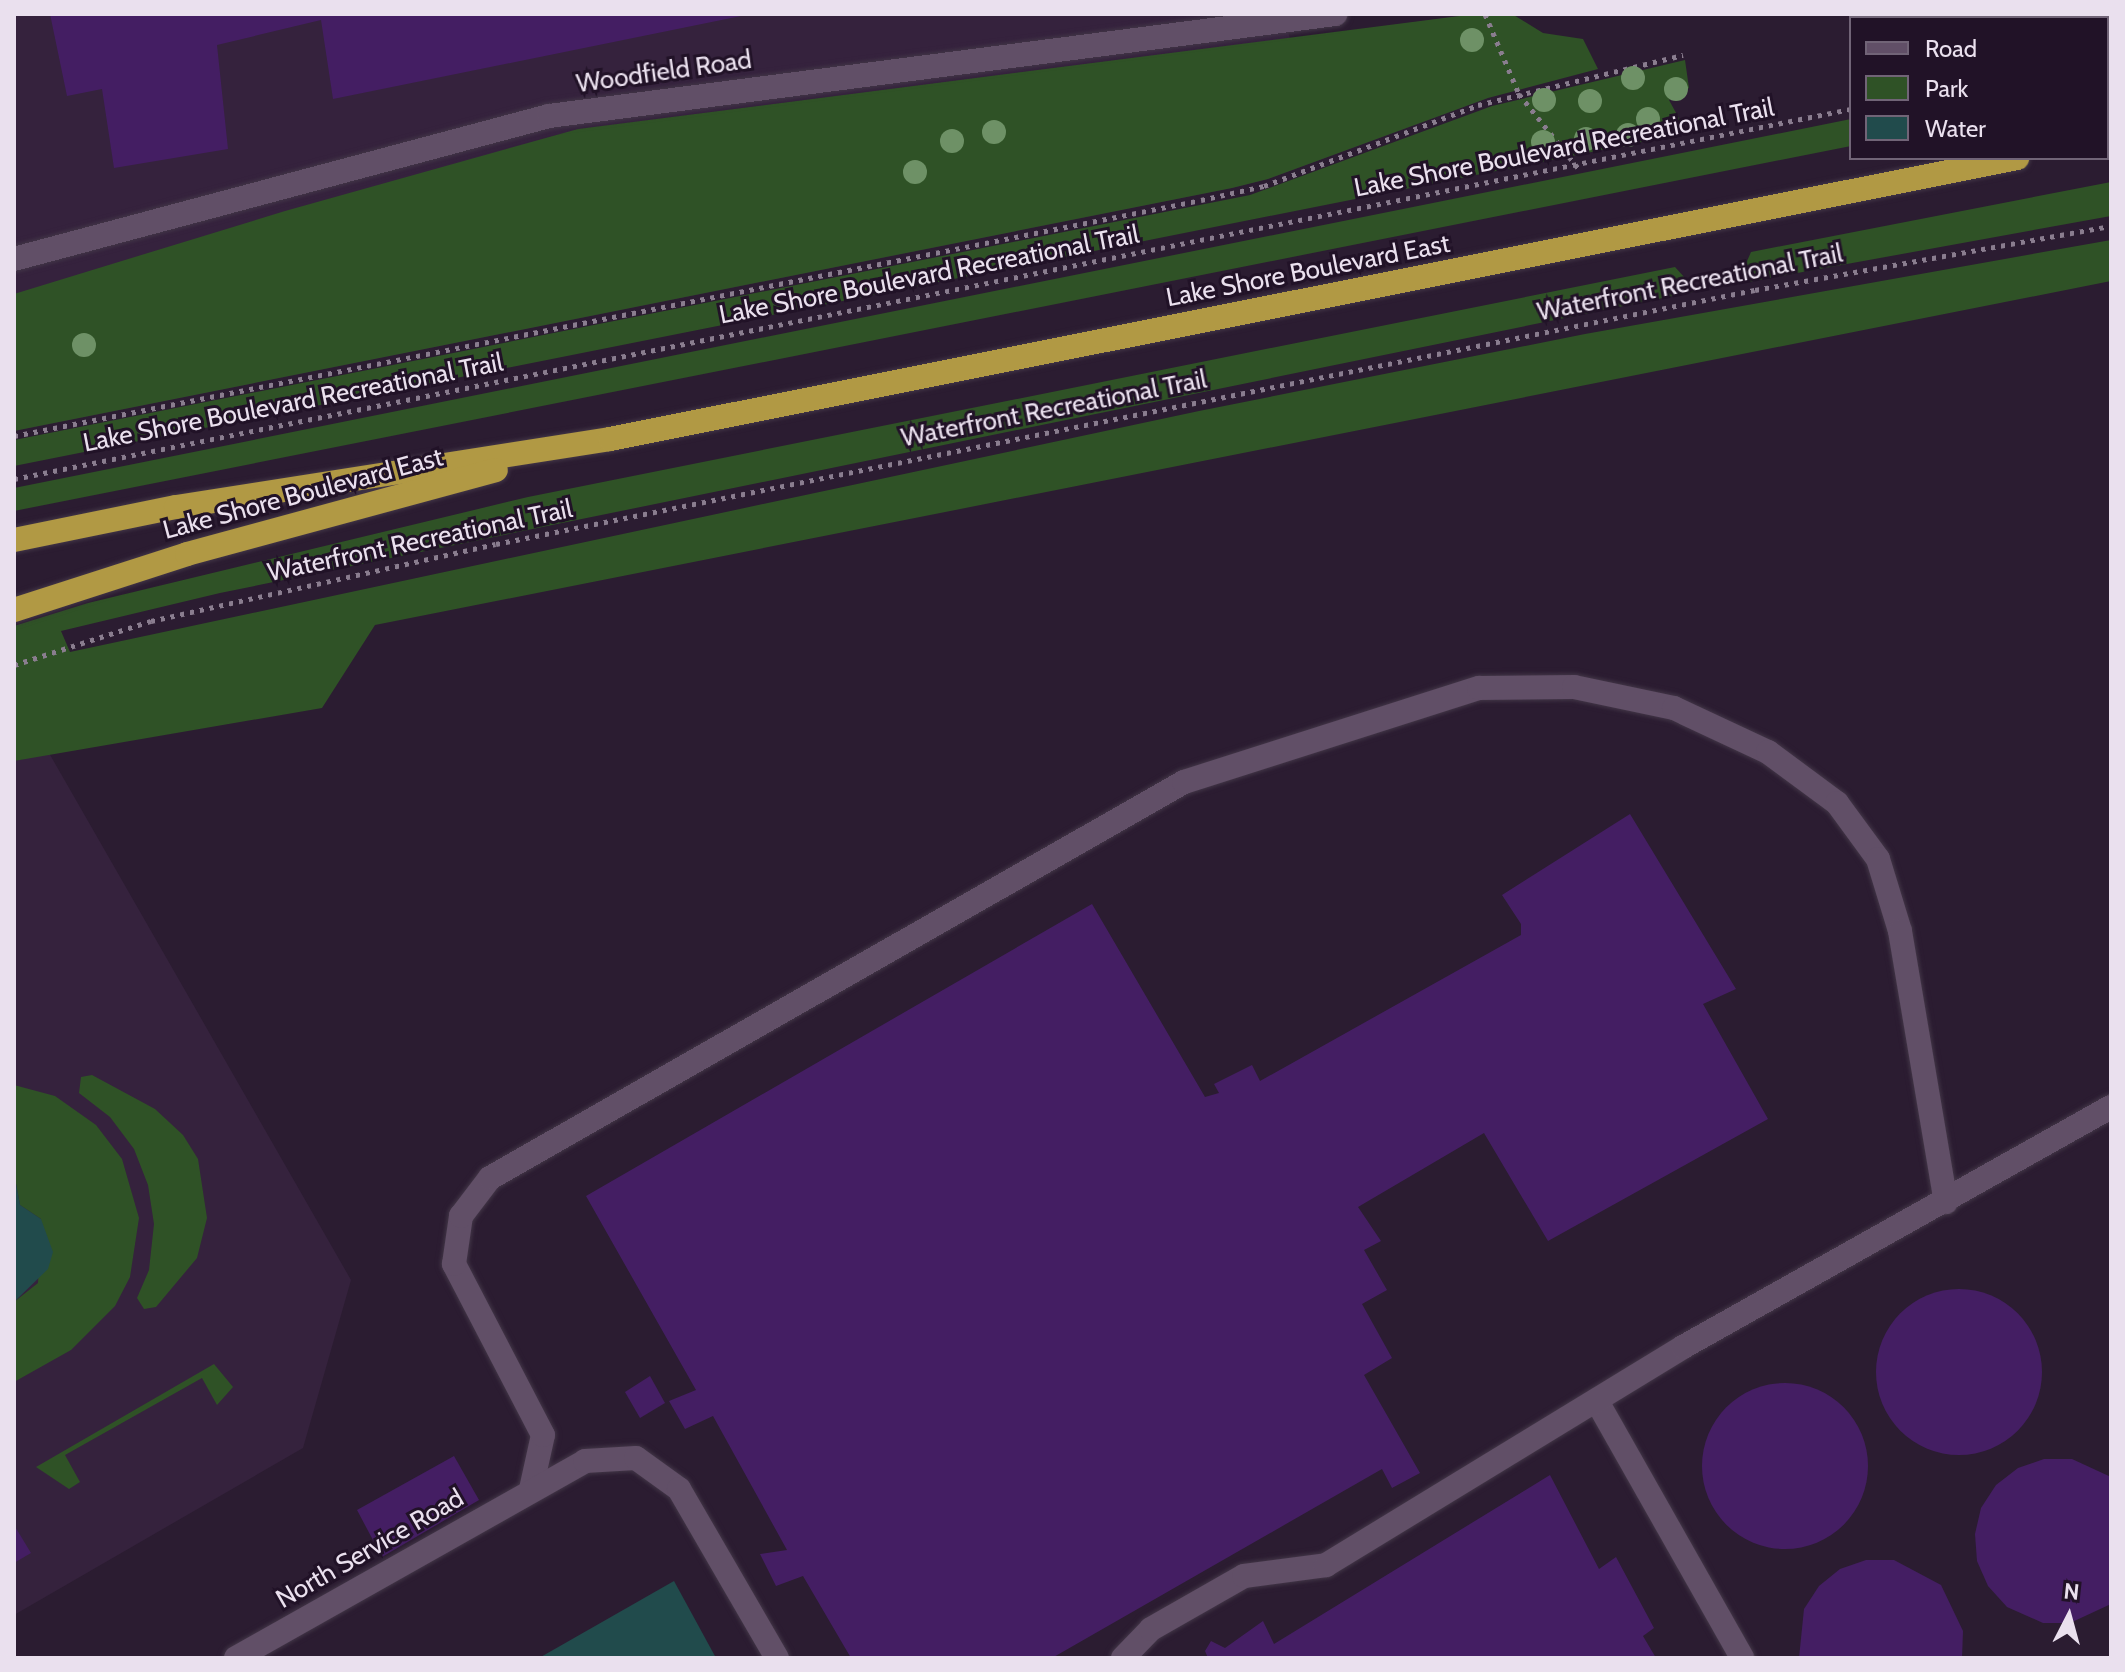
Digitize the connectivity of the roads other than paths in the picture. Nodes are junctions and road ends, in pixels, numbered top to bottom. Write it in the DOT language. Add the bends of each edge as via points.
graph roads {
  1 [pos="1335,14"];
  2 [pos="2007,160"];
  3 [pos="14,259"];
  4 [pos="610,439"];
  5 [pos="14,540"];
  6 [pos="14,610"];
  7 [pos="2111,1107"];
  8 [pos="1946,1202"];
  9 [pos="1598,1403"];
  10 [pos="531,1489"];
  11 [pos="236,1658"];
  12 [pos="777,1658"];
  13 [pos="1123,1658"];
  14 [pos="1742,1658"];
  1 -- 3 [label="street, Woodfield Road" via="549,116"];
  2 -- 4 [label="highway, Lake Shore Boulevard East"];
  4 -- 5 [label="highway, Lake Shore Boulevard East" via="176,507"];
  4 -- 6 [label="highway, Lake Shore Boulevard East" via="187,554"];
  7 -- 8 [label="street"];
  8 -- 9 [label="street" via="1683,1347"];
  8 -- 10 [label="street" via="1900,931 1878,859 1837,803 1768,752 1674,708 1574,687 1479,688 1184,782 490,1178 461,1216 454,1264 543,1435"];
  9 -- 13 [label="street" via="1326,1565 1244,1576 1151,1629"];
  9 -- 14 [label="street"];
  10 -- 11 [label="street, North Service Road"];
  10 -- 12 [label="street, North Service Road" via="585,1461 636,1458 679,1489"];
}
